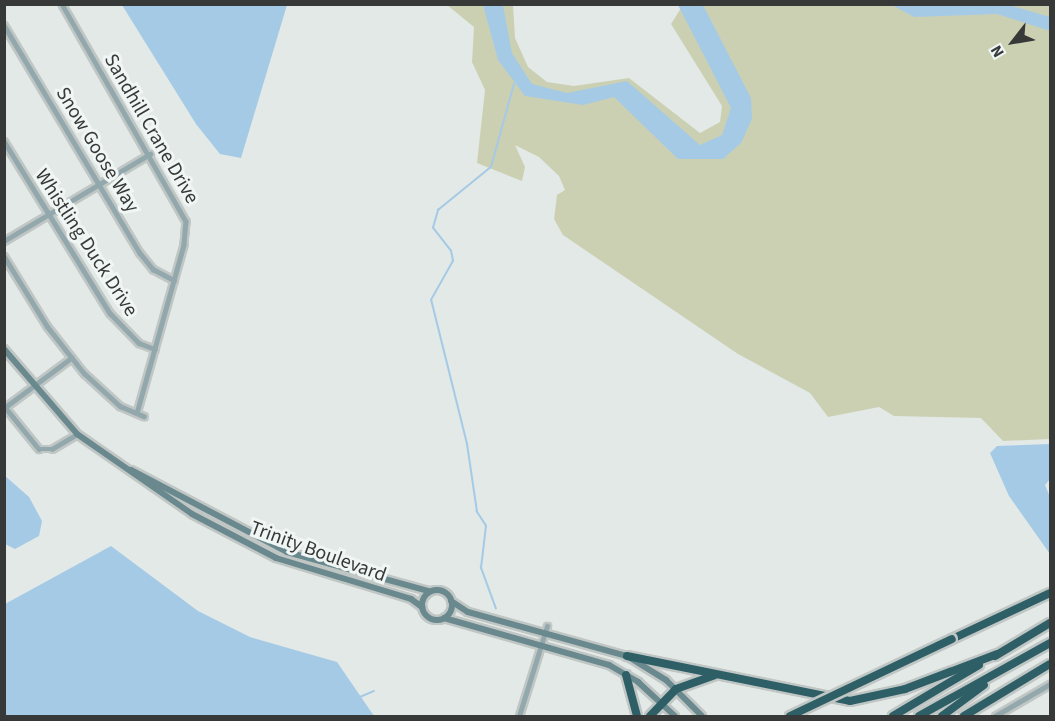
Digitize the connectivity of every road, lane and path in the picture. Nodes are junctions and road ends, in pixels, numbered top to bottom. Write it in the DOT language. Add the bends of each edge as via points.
graph roads {
  1 [pos="62,4"];
  2 [pos="4,25"];
  3 [pos="4,141"];
  4 [pos="150,154"];
  5 [pos="99,184"];
  6 [pos="48,214"];
  7 [pos="4,241"];
  8 [pos="4,255"];
  9 [pos="174,280"];
  10 [pos="4,349"];
  11 [pos="154,349"];
  12 [pos="71,358"];
  13 [pos="34,389"];
  14 [pos="5,408"];
  15 [pos="137,414"];
  16 [pos="144,416"];
  17 [pos="78,434"];
  18 [pos="114,463"];
  19 [pos="429,591"];
  20 [pos="1050,593"];
  21 [pos="452,600"];
  22 [pos="422,607"];
  23 [pos="444,618"];
  24 [pos="1050,623"];
  25 [pos="546,629"];
  26 [pos="541,642"];
  27 [pos="1050,643"];
  28 [pos="997,654"];
  29 [pos="627,656"];
  30 [pos="1050,664"];
  31 [pos="1006,668"];
  32 [pos="734,674"];
  33 [pos="626,675"];
  34 [pos="1050,684"];
  35 [pos="676,689"];
  36 [pos="662,702"];
  37 [pos="966,715"];
  38 [pos="519,717"];
  39 [pos="637,717"];
  40 [pos="651,717"];
  41 [pos="675,717"];
  42 [pos="702,717"];
  43 [pos="790,717"];
  44 [pos="893,717"];
  45 [pos="919,717"];
  46 [pos="942,717"];
  47 [pos="995,717"];
  1 -- 4 [label="street, Sandhill Crane Drive"];
  2 -- 5 [label="street, Snow Goose Way"];
  3 -- 6 [label="street, Whistling Duck Drive"];
  4 -- 5 [label="street"];
  4 -- 9 [label="street, Sandhill Crane Drive" via="186,221"];
  5 -- 6 [label="street"];
  5 -- 9 [label="street, Snow Goose Way" via="151,267"];
  6 -- 7 [label="street"];
  6 -- 11 [label="street, Whistling Duck Drive" via="110,313 139,343"];
  8 -- 12 [label="street"];
  9 -- 11 [label="street, Sandhill Crane Drive"];
  10 -- 13 [label="main road, Trinity Boulevard"];
  11 -- 15 [label="street, Sandhill Crane Drive"];
  12 -- 13 [label="street"];
  12 -- 15 [label="street" via="108,396"];
  13 -- 14 [label="street"];
  13 -- 17 [label="main road, Trinity Boulevard"];
  14 -- 17 [label="street" via="39,448 52,449"];
  15 -- 16 [label="street"];
  17 -- 18 [label="main road, Trinity Boulevard"];
  18 -- 19 [label="main road, Trinity Boulevard" via="287,552"];
  18 -- 22 [label="main road, Trinity Boulevard" via="248,546 311,571 411,599"];
  19 -- 21 [label="main road, Trinity Boulevard" via="442,591"];
  19 -- 22 [label="main road"];
  20 -- 43 [label="highway, bridge"];
  21 -- 23 [label="main road"];
  21 -- 25 [label="main road, Trinity Boulevard" via="468,612"];
  22 -- 23 [label="main road, Trinity Boulevard" via="431,619"];
  23 -- 26 [label="main road, Trinity Boulevard"];
  24 -- 28 [label="highway"];
  25 -- 26 [label="street"];
  25 -- 29 [label="main road, Trinity Boulevard"];
  26 -- 33 [label="main road, Trinity Boulevard"];
  26 -- 38 [label="street"];
  27 -- 31 [label="highway"];
  28 -- 32 [label="highway" via="906,689 850,701"];
  28 -- 44 [label="highway"];
  29 -- 32 [label="highway"];
  29 -- 35 [label="main road, Trinity Boulevard"];
  30 -- 37 [label="highway"];
  31 -- 45 [label="highway"];
  31 -- 46 [label="highway"];
  32 -- 35 [label="highway" via="708,675"];
  33 -- 36 [label="main road, Trinity Boulevard"];
  33 -- 39 [label="highway"];
  34 -- 47 [label="street"];
  35 -- 36 [label="highway"];
  35 -- 42 [label="main road, Trinity Boulevard"];
  36 -- 40 [label="highway"];
  36 -- 41 [label="main road, Trinity Boulevard"];
}
